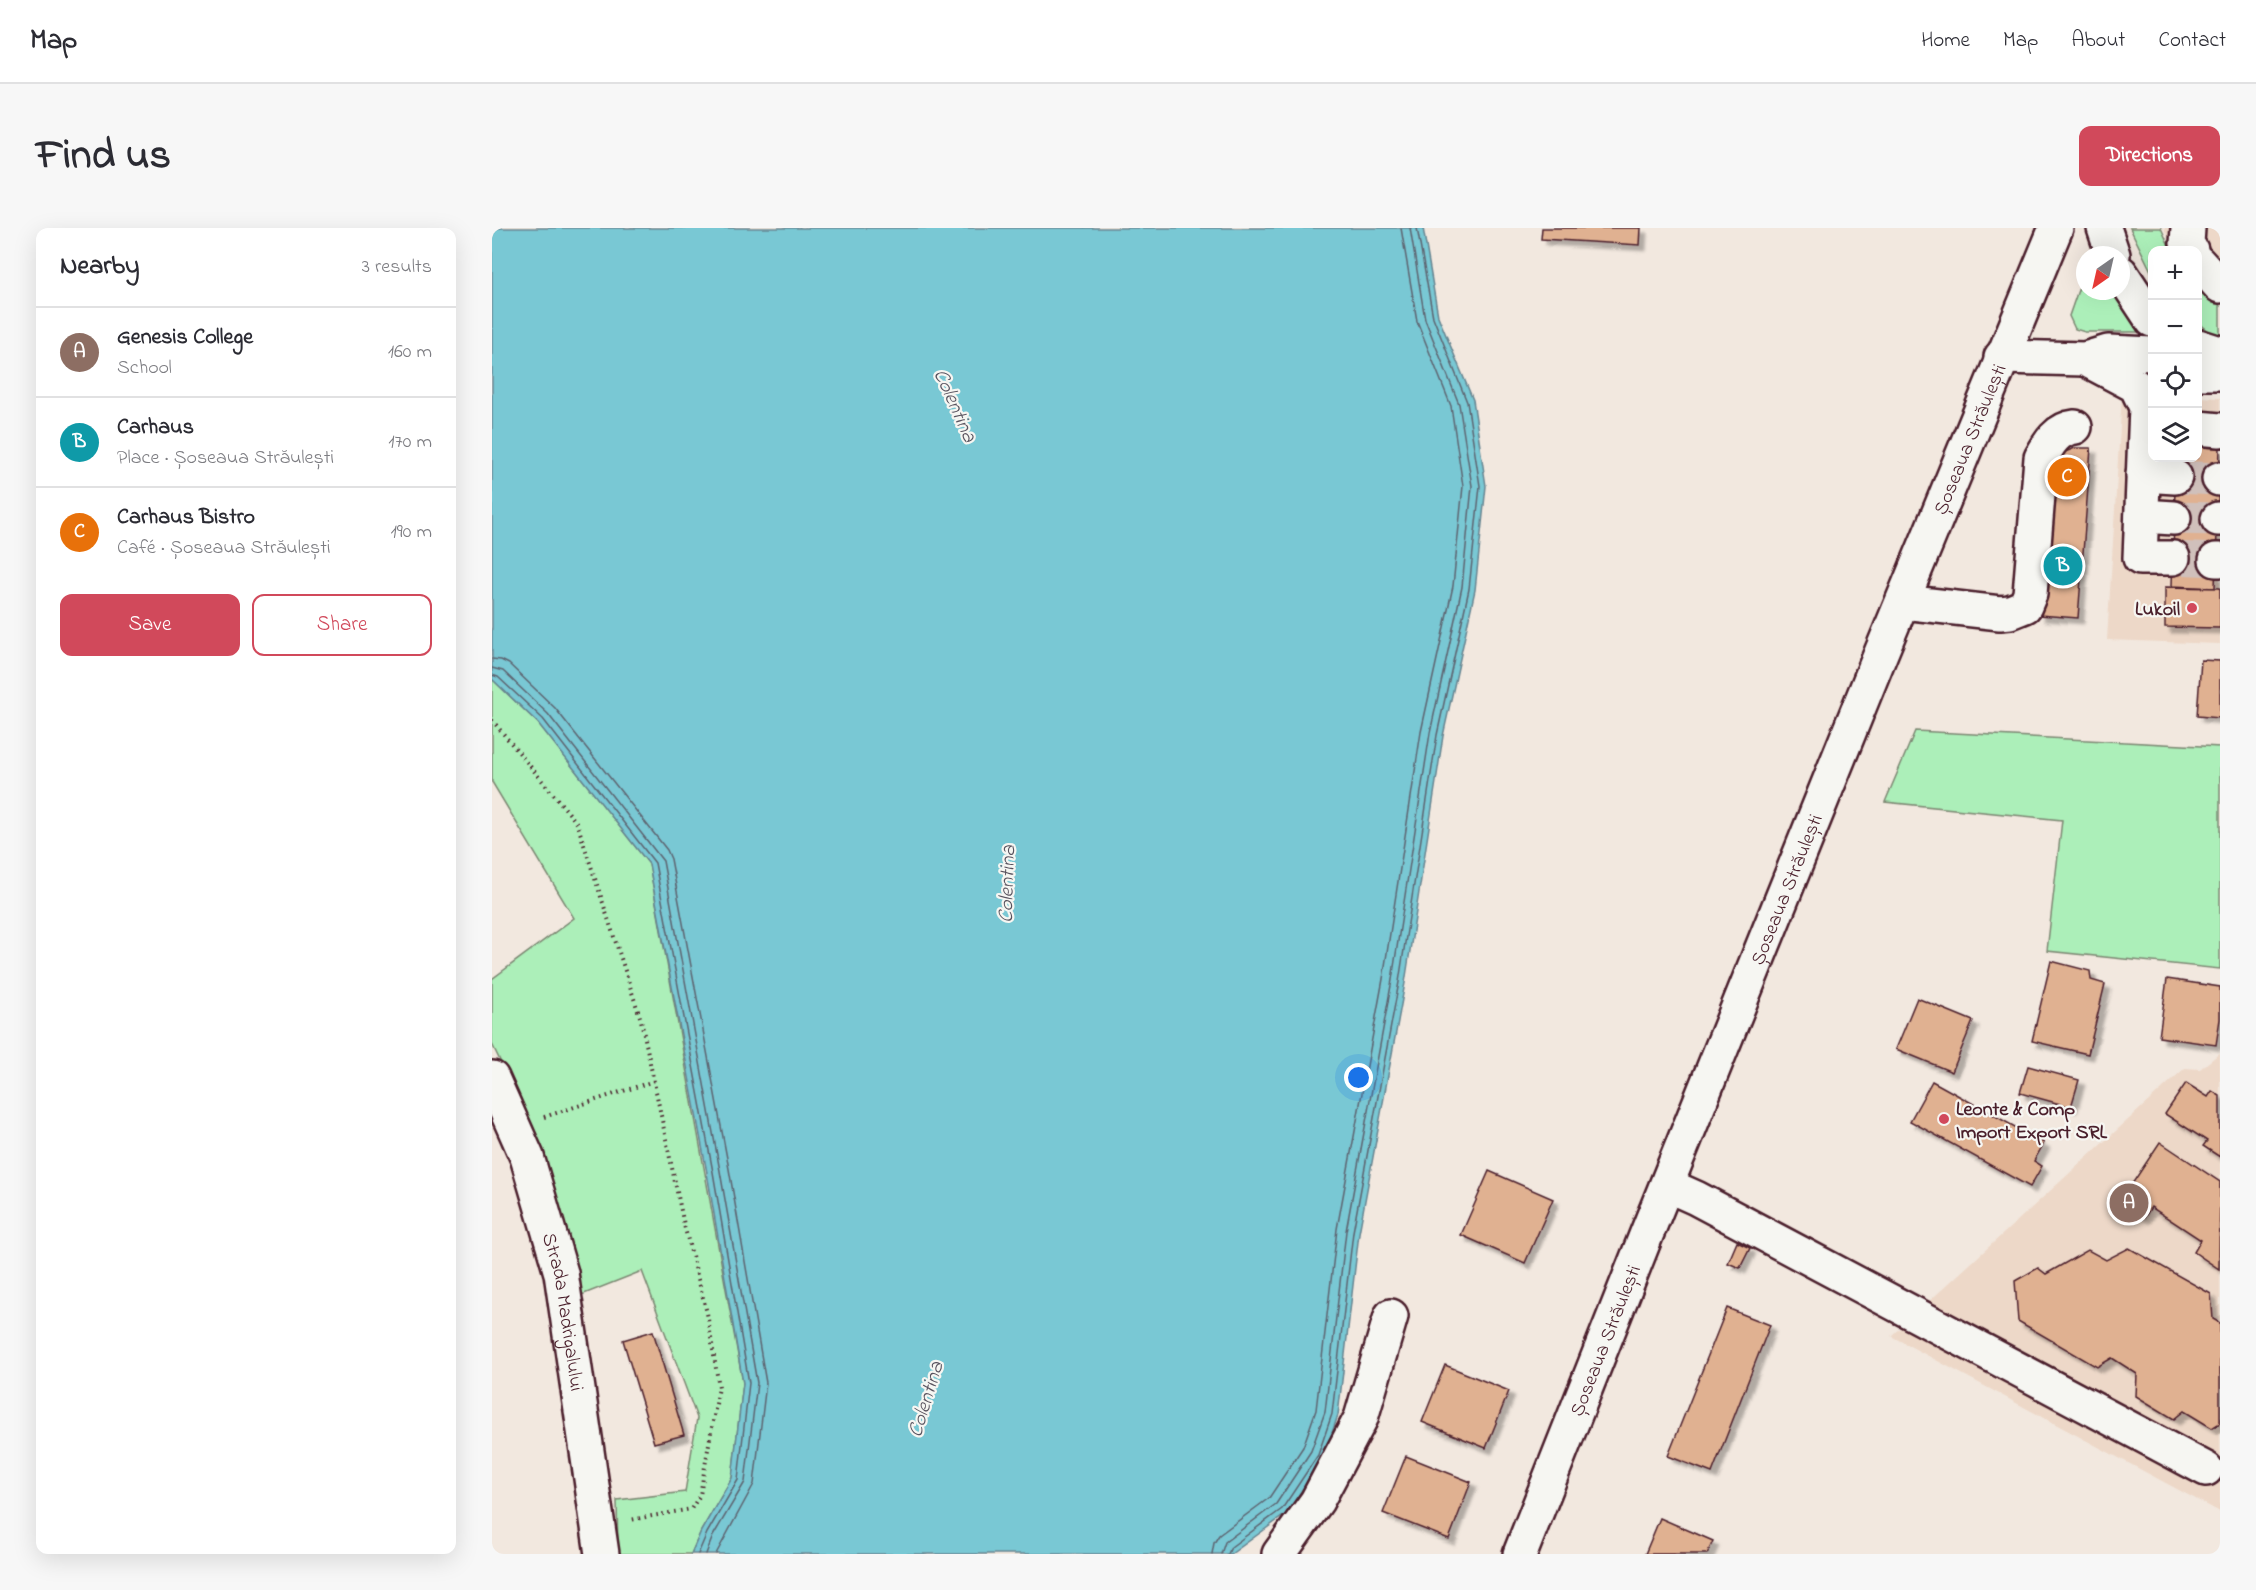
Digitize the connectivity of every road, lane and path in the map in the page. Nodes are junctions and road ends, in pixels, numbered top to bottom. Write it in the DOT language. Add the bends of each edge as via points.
graph roads {
  1 [pos="2056,228"];
  2 [pos="2103,228"];
  3 [pos="2188,228"];
  4 [pos="2110,246"];
  5 [pos="2188,246"];
  6 [pos="2202,266"];
  7 [pos="2220,286"];
  8 [pos="2130,287"];
  9 [pos="2148,314"];
  10 [pos="2202,348"];
  11 [pos="2148,354"];
  12 [pos="2220,355"];
  13 [pos="2202,356"];
  14 [pos="2001,357"];
  15 [pos="2096,364"];
  16 [pos="2148,370"];
  17 [pos="2202,373"];
  18 [pos="2220,373"];
  19 [pos="2148,420"];
  20 [pos="2075,427"];
  21 [pos="2202,428"];
  22 [pos="2220,430"];
  23 [pos="2156,462"];
  24 [pos="2142,516"];
  25 [pos="2174,518"];
  26 [pos="2173,558"];
  27 [pos="1903,602"];
  28 [pos="492,720"];
  29 [pos="492,1078"];
  30 [pos="654,1081"];
  31 [pos="513,1127"];
  32 [pos="1667,1185"];
  33 [pos="1390,1316"];
  34 [pos="2206,1469"];
  35 [pos="600,1541"];
  36 [pos="1279,1554"];
  37 [pos="1520,1554"];
  1 -- 14 [label="street, Șoseaua Străulești"];
  2 -- 4 [label="street"];
  3 -- 5 [label="street"];
  6 -- 7 [label="street"];
  8 -- 9 [label="street"];
  10 -- 12 [label="street"];
  11 -- 15 [label="street" via="2108,352"];
  12 -- 13 [label="street"];
  14 -- 15 [label="street"];
  14 -- 27 [label="street, Șoseaua Străulești"];
  15 -- 16 [label="street"];
  15 -- 19 [label="street" via="2136,387"];
  17 -- 18 [label="street"];
  20 -- 27 [label="street" via="2058,433 2041,458 2030,594 2025,606 2000,613"];
  21 -- 22 [label="street"];
  23 -- 24 [label="street" via="2159,476"];
  24 -- 25 [label="street"];
  24 -- 26 [label="street" via="2140,558"];
  27 -- 32 [label="street, Șoseaua Străulești"];
  28 -- 30 [label="path" via="577,823 641,1020"];
  29 -- 31 [label="street, Strada Madrigalului"];
  30 -- 31 [label="path"];
  30 -- 35 [label="path" via="707,1313 719,1387 700,1495 691,1509 640,1517"];
  31 -- 35 [label="street, Strada Madrigalului" via="527,1157 561,1273"];
  32 -- 34 [label="street"];
  32 -- 37 [label="street, Șoseaua Străulești"];
  33 -- 36 [label="street" via="1361,1418 1317,1501"];
}
